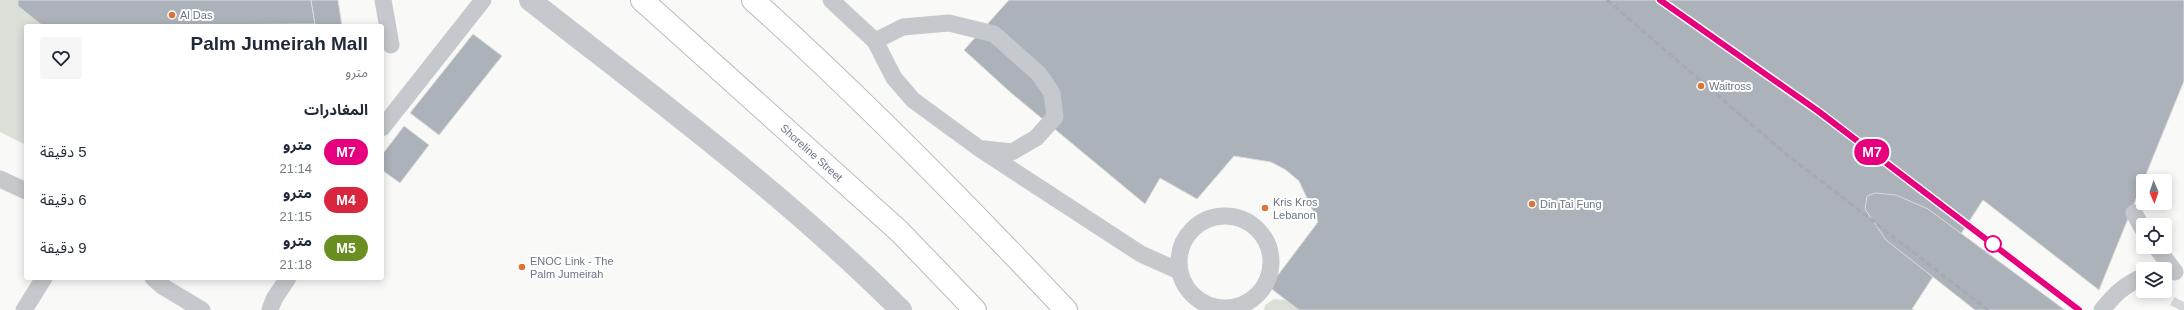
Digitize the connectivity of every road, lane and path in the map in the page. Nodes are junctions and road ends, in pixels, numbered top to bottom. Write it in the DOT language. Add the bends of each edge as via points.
graph roads {
  1 [pos="383,0"];
  2 [pos="483,0"];
  3 [pos="530,0"];
  4 [pos="642,0"];
  5 [pos="753,0"];
  6 [pos="831,0"];
  7 [pos="875,41"];
  8 [pos="391,45"];
  9 [pos="384,126"];
  10 [pos="980,149"];
  11 [pos="0,179"];
  12 [pos="24,191"];
  13 [pos="2134,213"];
  14 [pos="2137,218"];
  15 [pos="2161,254"];
  16 [pos="1179,270"];
  17 [pos="2175,273"];
  18 [pos="43,280"];
  19 [pos="155,280"];
  20 [pos="287,280"];
  21 [pos="2136,280"];
  22 [pos="24,310"];
  23 [pos="202,310"];
  24 [pos="270,310"];
  25 [pos="901,310"];
  26 [pos="975,310"];
  27 [pos="1066,310"];
  28 [pos="2102,310"];
  1 -- 8 [label="lane"];
  2 -- 9 [label="lane"];
  3 -- 25 [label="street" via="768,188 838,249"];
  4 -- 26 [label="main road, Shoreline Street" via="900,232"];
  5 -- 27 [label="main road" via="892,130"];
  6 -- 7 [label="lane"];
  7 -- 10 [label="lane" via="894,78 913,100"];
  7 -- 10 [label="lane" via="903,27 949,23 994,34 1039,74 1052,93 1055,117 1036,138 1012,152"];
  10 -- 16 [label="lane" via="1140,254"];
  11 -- 12 [label="lane"];
  13 -- 14 [label="lane"];
  15 -- 17 [label="lane"];
  16 -- 16 [label="lane" via="1186,286 1196,297 1210,306 1226,308 1241,305 1255,297 1265,284 1270,269 1270,253 1261,234 1245,221 1231,216 1216,217 1191,231 1183,242"];
  18 -- 22 [label="lane"];
  19 -- 23 [label="lane"];
  20 -- 24 [label="lane"];
  21 -- 28 [label="lane" via="2129,282 2111,298"];
}
